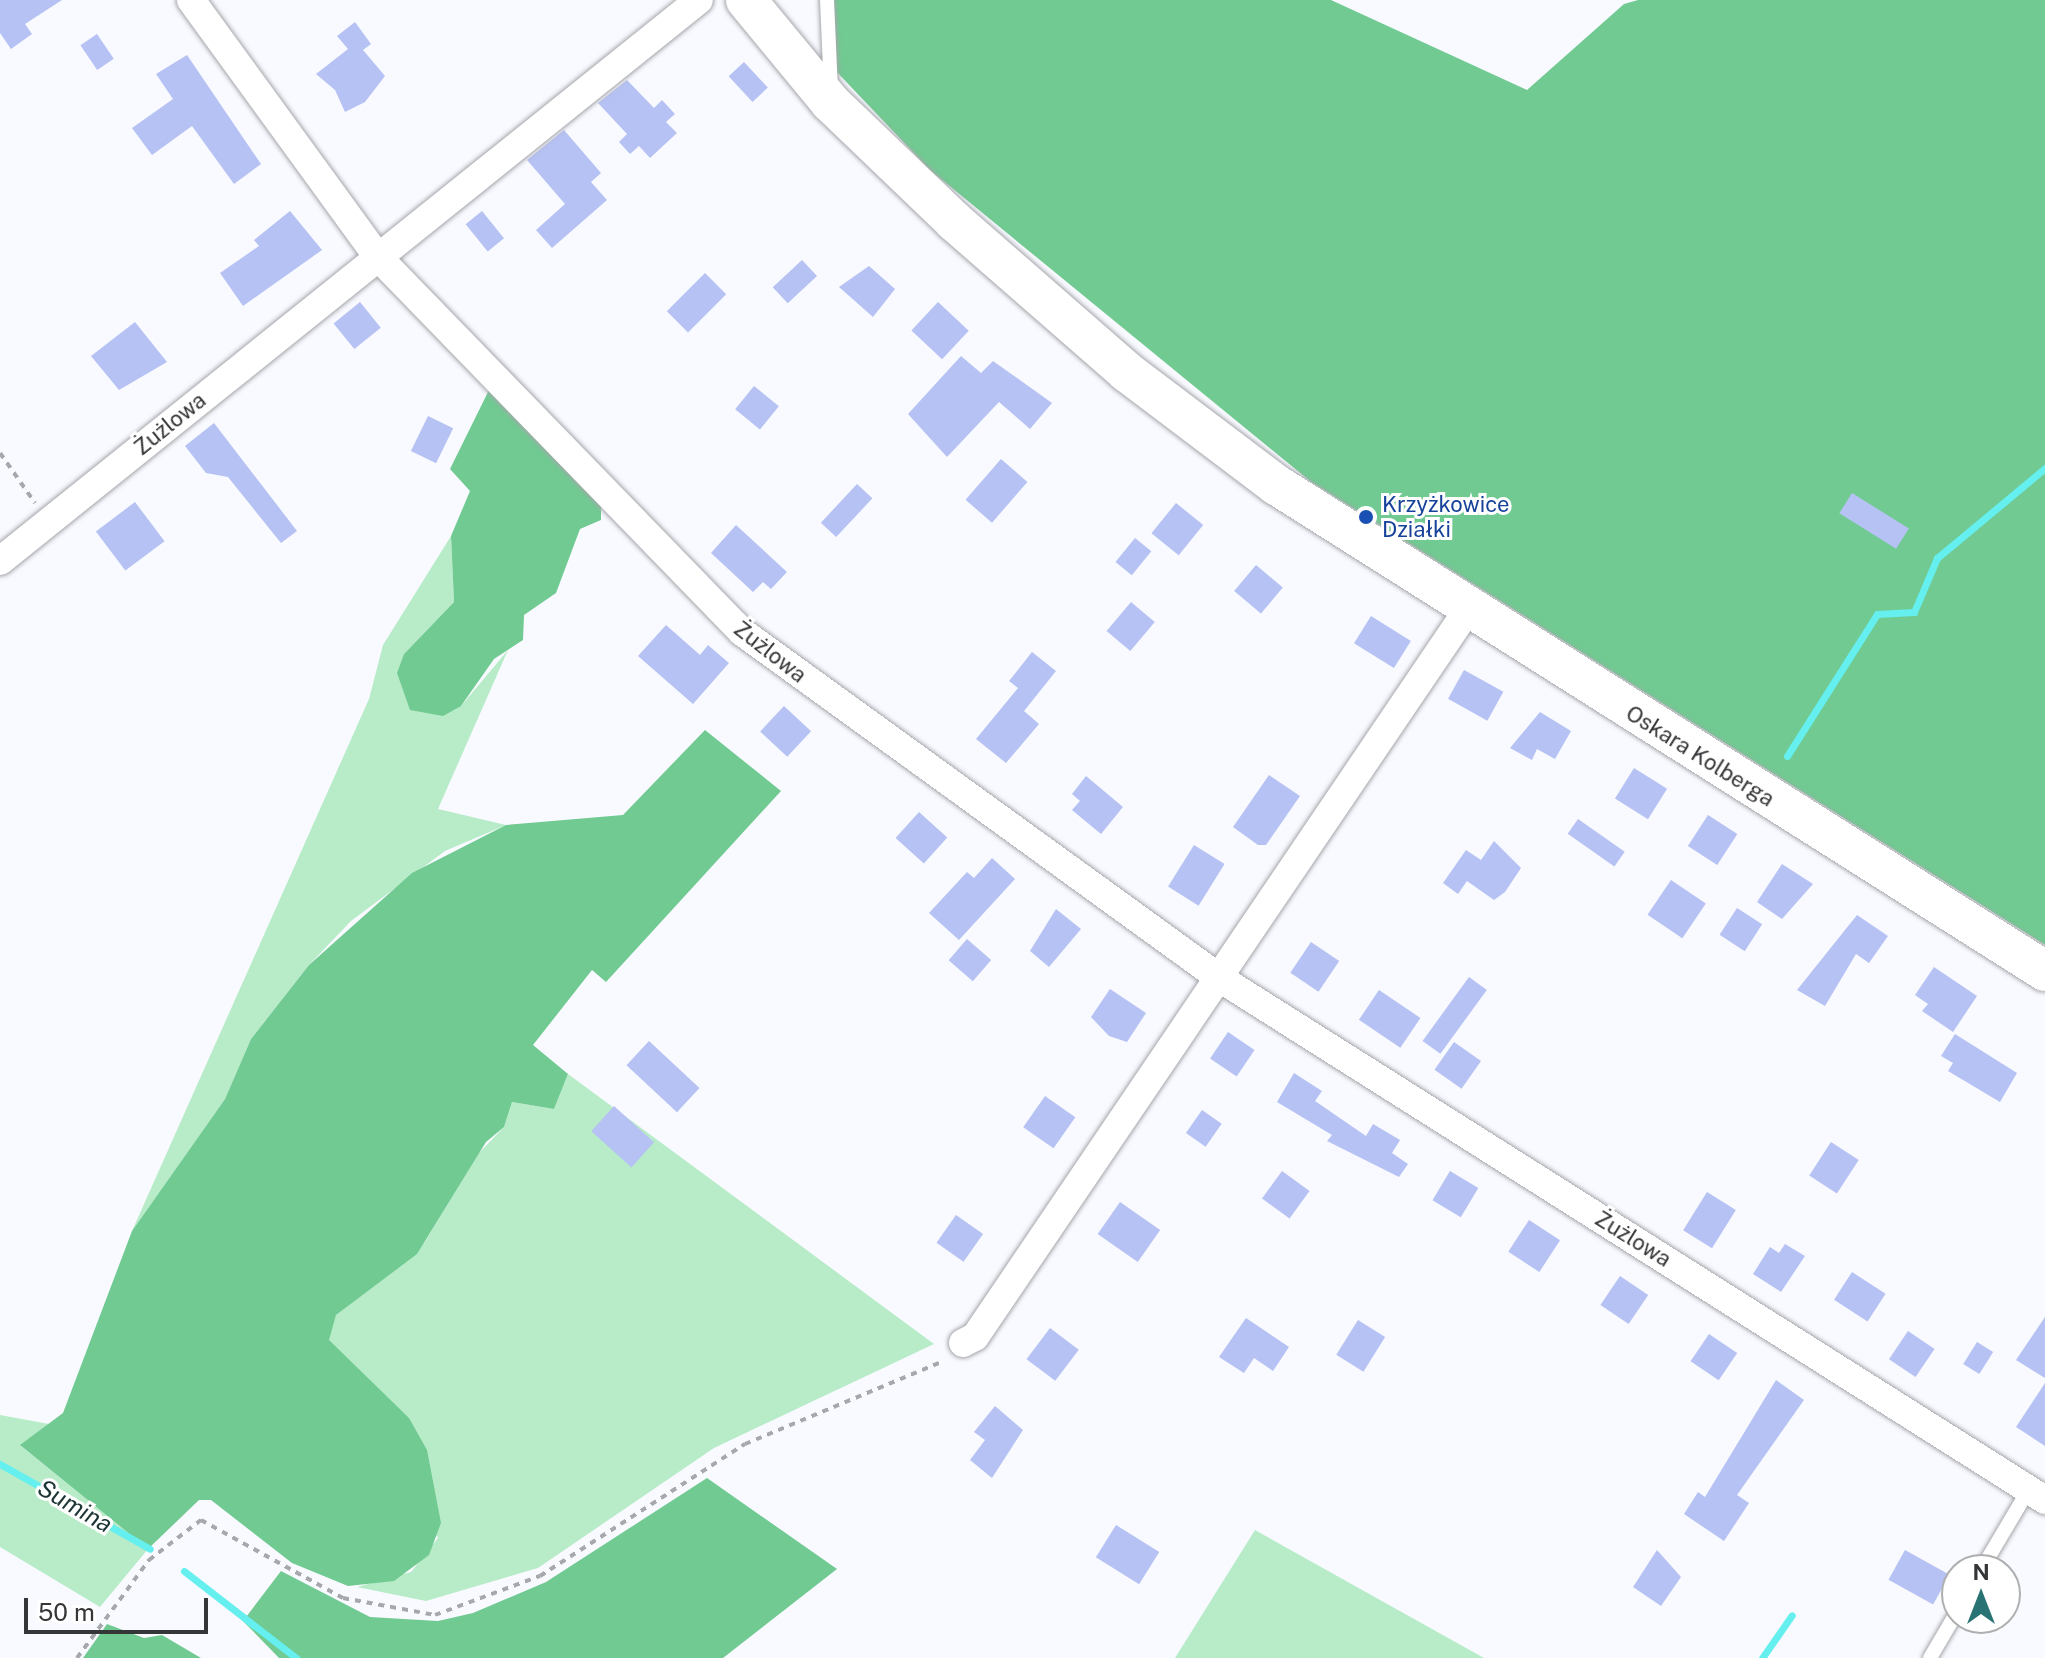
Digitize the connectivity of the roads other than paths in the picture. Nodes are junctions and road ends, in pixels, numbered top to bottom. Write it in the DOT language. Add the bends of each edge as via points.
graph roads {
  1 [pos="191,0"];
  2 [pos="699,0"];
  3 [pos="746,0"];
  4 [pos="827,0"];
  5 [pos="830,102"];
  6 [pos="378,257"];
  7 [pos="0,561"];
  8 [pos="1467,611"];
  9 [pos="2045,971"];
  10 [pos="1221,979"];
  11 [pos="963,1343"];
  12 [pos="2037,1494"];
  13 [pos="1993,1554"];
  14 [pos="1944,1634"];
  15 [pos="1930,1658"];
  1 -- 6 [label="street, Żużlowa"];
  2 -- 6 [label="street, Żużlowa"];
  3 -- 5 [label="main road, Oskara Kolberga"];
  4 -- 5 [label="lane"];
  5 -- 8 [label="main road, Oskara Kolberga" via="1127,372 1356,539"];
  6 -- 7 [label="street, Żużlowa"];
  6 -- 10 [label="street, Żużlowa" via="742,632"];
  8 -- 9 [label="main road, Oskara Kolberga"];
  8 -- 10 [label="street"];
  10 -- 11 [label="street" via="975,1337"];
  10 -- 12 [label="street, Żużlowa"];
  12 -- 13 [label="lane"];
  14 -- 15 [label="lane"];
}
